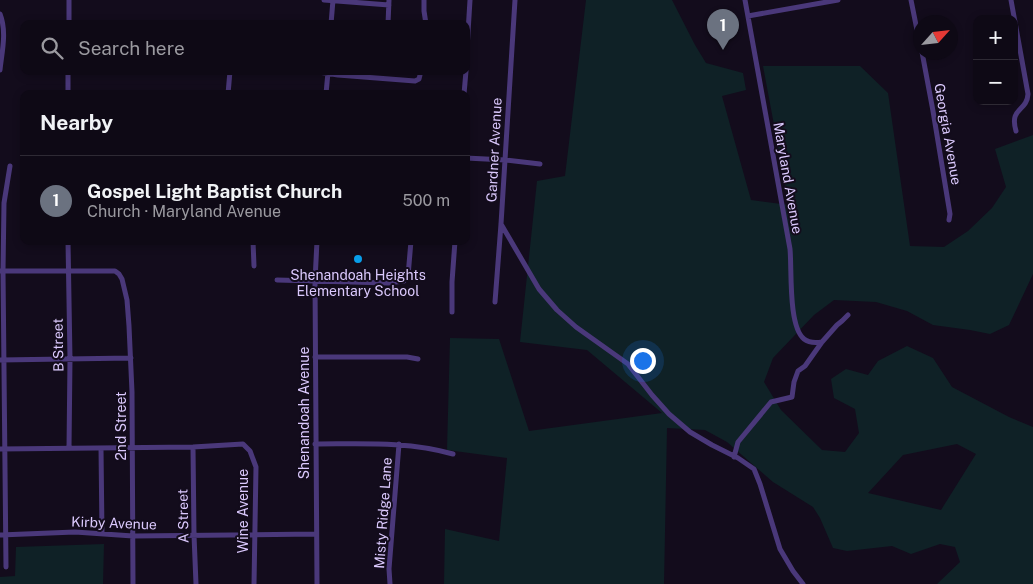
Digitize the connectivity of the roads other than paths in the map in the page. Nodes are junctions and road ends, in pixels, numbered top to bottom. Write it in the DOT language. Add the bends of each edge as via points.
graph roads {
  1 [pos="69,0"];
  2 [pos="324,0"];
  3 [pos="333,0"];
  4 [pos="424,0"];
  5 [pos="470,0"];
  6 [pos="515,0"];
  7 [pos="745,0"];
  8 [pos="838,0"];
  9 [pos="911,0"];
  10 [pos="1012,0"];
  11 [pos="389,2"];
  12 [pos="0,14"];
  13 [pos="914,15"];
  14 [pos="748,16"];
  15 [pos="69,20"];
  16 [pos="331,20"];
  17 [pos="388,20"];
  18 [pos="426,20"];
  19 [pos="469,20"];
  20 [pos="923,60"];
  21 [pos="0,70"];
  22 [pos="68,75"];
  23 [pos="230,75"];
  24 [pos="328,75"];
  25 [pos="350,75"];
  26 [pos="384,75"];
  27 [pos="420,75"];
  28 [pos="466,75"];
  29 [pos="384,78"];
  30 [pos="68,90"];
  31 [pos="228,90"];
  32 [pos="326,90"];
  33 [pos="464,90"];
  34 [pos="1016,131"];
  35 [pos="470,158"];
  36 [pos="504,160"];
  37 [pos="540,164"];
  38 [pos="10,166"];
  39 [pos="2,202"];
  40 [pos="950,220"];
  41 [pos="501,224"];
  42 [pos="68,245"];
  43 [pos="253,245"];
  44 [pos="317,245"];
  45 [pos="411,245"];
  46 [pos="455,245"];
  47 [pos="254,266"];
  48 [pos="2,271"];
  49 [pos="68,271"];
  50 [pos="277,280"];
  51 [pos="315,281"];
  52 [pos="494,302"];
  53 [pos="452,312"];
  54 [pos="848,314"];
  55 [pos="822,342"];
  56 [pos="315,357"];
  57 [pos="131,358"];
  58 [pos="70,359"];
  59 [pos="418,359"];
  60 [pos="2,360"];
  61 [pos="315,444"];
  62 [pos="399,444"];
  63 [pos="132,447"];
  64 [pos="193,447"];
  65 [pos="69,448"];
  66 [pos="101,448"];
  67 [pos="3,449"];
  68 [pos="453,454"];
  69 [pos="734,457"];
  70 [pos="102,534"];
  71 [pos="255,534"];
  72 [pos="316,534"];
  73 [pos="3,535"];
  74 [pos="194,535"];
  75 [pos="133,536"];
  76 [pos="6,568"];
  77 [pos="133,584"];
  78 [pos="196,584"];
  79 [pos="254,584"];
  80 [pos="317,584"];
  81 [pos="390,584"];
  82 [pos="803,584"];
  1 -- 15 [label="street"];
  2 -- 3 [label="street"];
  3 -- 11 [label="street"];
  3 -- 16 [label="street"];
  4 -- 18 [label="street"];
  5 -- 19 [label="street"];
  6 -- 36 [label="street, Gardner Avenue"];
  7 -- 14 [label="street, Maryland Avenue"];
  8 -- 14 [label="street"];
  9 -- 13 [label="street"];
  10 -- 34 [label="street" via="1028,94 1027,101 1014,118"];
  11 -- 17 [label="street"];
  12 -- 21 [label="street" via="4,34"];
  14 -- 55 [label="street, Maryland Avenue" via="790,249 795,322 803,339"];
  20 -- 40 [label="street, Georgia Avenue"];
  22 -- 30 [label="street"];
  23 -- 31 [label="street"];
  24 -- 32 [label="street"];
  25 -- 29 [label="street"];
  26 -- 29 [label="street"];
  27 -- 29 [label="street" via="415,81"];
  28 -- 33 [label="street"];
  35 -- 36 [label="street"];
  36 -- 37 [label="street"];
  36 -- 41 [label="street, Gardner Avenue"];
  38 -- 39 [label="street"];
  39 -- 48 [label="street"];
  41 -- 52 [label="street, Gardner Avenue"];
  41 -- 69 [label="street" via="546,299 563,316 628,364 669,414 690,432"];
  42 -- 49 [label="street, B Street"];
  43 -- 47 [label="street"];
  44 -- 51 [label="street, Shenandoah Avenue"];
  45 -- 51 [label="street" via="408,276 404,281"];
  46 -- 53 [label="street"];
  48 -- 49 [label="street"];
  48 -- 60 [label="street"];
  49 -- 57 [label="street, 2nd Street" via="117,271 127,300"];
  49 -- 58 [label="street, B Street"];
  50 -- 51 [label="street"];
  51 -- 56 [label="street, Shenandoah Avenue"];
  54 -- 55 [label="street"];
  55 -- 69 [label="street" via="798,372 792,397 770,402 738,442"];
  56 -- 59 [label="street"];
  56 -- 61 [label="street, Shenandoah Avenue"];
  57 -- 58 [label="street"];
  57 -- 63 [label="street, 2nd Street"];
  58 -- 60 [label="street"];
  58 -- 65 [label="street, B Street"];
  60 -- 67 [label="street"];
  61 -- 62 [label="street"];
  61 -- 72 [label="street, Shenandoah Avenue"];
  62 -- 68 [label="street"];
  62 -- 81 [label="street, Misty Ridge Lane"];
  63 -- 64 [label="street"];
  63 -- 66 [label="street"];
  63 -- 75 [label="street, 2nd Street"];
  64 -- 71 [label="street, Wine Avenue" via="241,443 249,449 256,468"];
  64 -- 74 [label="street, A Street"];
  65 -- 66 [label="street"];
  65 -- 67 [label="street"];
  66 -- 70 [label="street"];
  67 -- 73 [label="street"];
  69 -- 82 [label="street" via="754,469 780,549"];
  70 -- 73 [label="street, Kirby Avenue"];
  70 -- 75 [label="street, Kirby Avenue"];
  71 -- 72 [label="street, Kirby Avenue"];
  71 -- 74 [label="street, Kirby Avenue"];
  71 -- 79 [label="street, Wine Avenue"];
  72 -- 80 [label="street, Shenandoah Avenue"];
  73 -- 76 [label="street"];
  74 -- 75 [label="street, Kirby Avenue"];
  74 -- 78 [label="street, A Street"];
  75 -- 77 [label="street, 2nd Street"];
}
